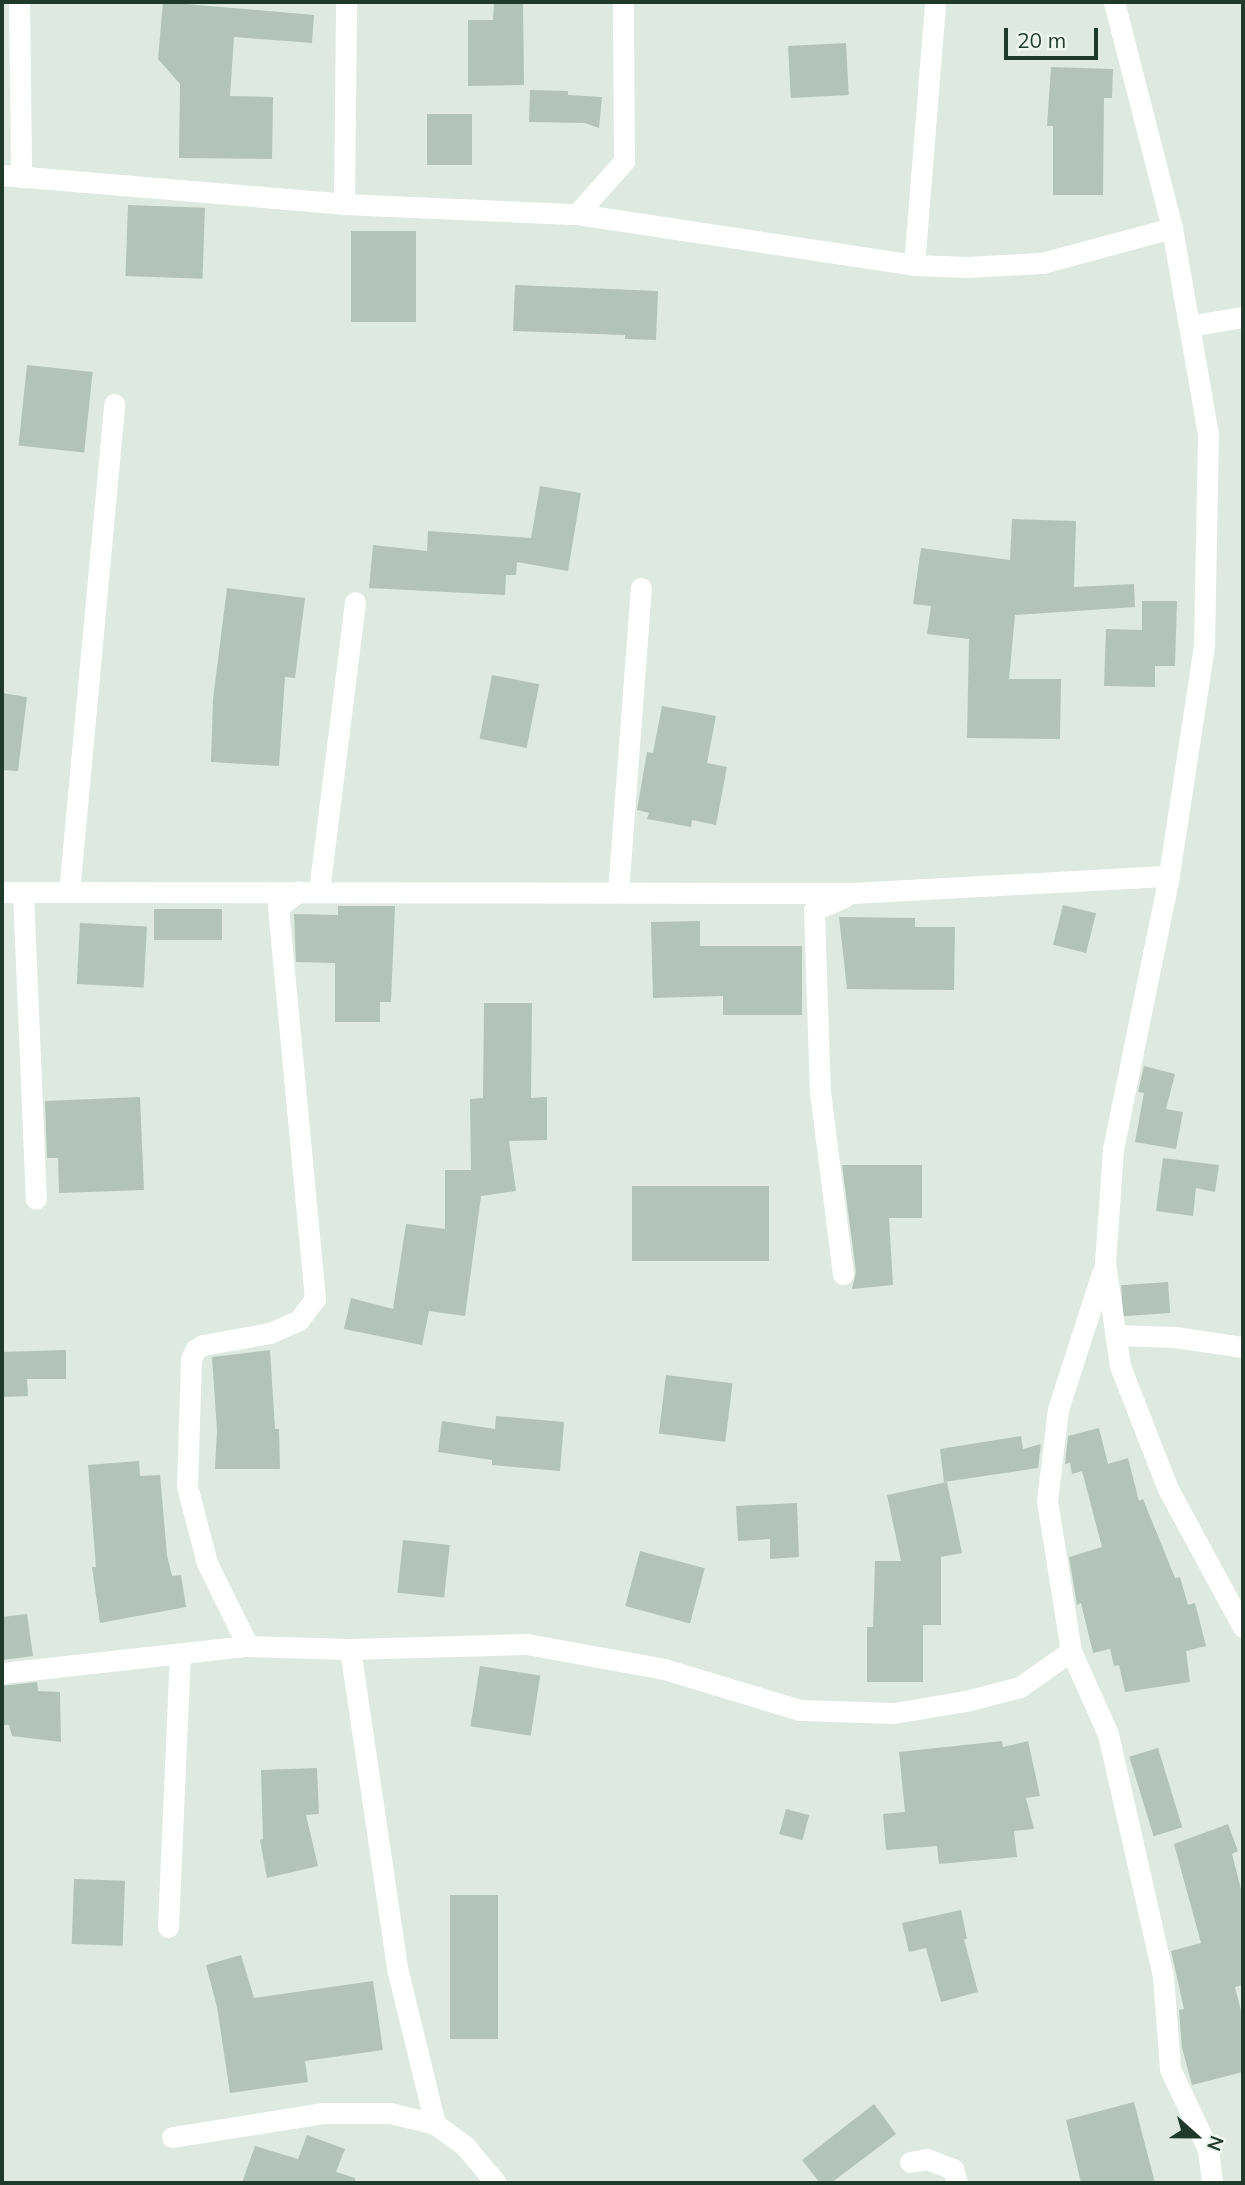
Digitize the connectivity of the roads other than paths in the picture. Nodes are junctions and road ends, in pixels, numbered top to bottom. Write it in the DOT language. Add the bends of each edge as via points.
graph roads {
  1 [pos="19,2"];
  2 [pos="346,2"];
  3 [pos="623,2"];
  4 [pos="935,2"];
  5 [pos="1114,2"];
  6 [pos="11,176"];
  7 [pos="344,204"];
  8 [pos="577,214"];
  9 [pos="1172,228"];
  10 [pos="914,265"];
  11 [pos="1243,317"];
  12 [pos="1189,326"];
  13 [pos="114,404"];
  14 [pos="641,588"];
  15 [pos="355,602"];
  16 [pos="1169,876"];
  17 [pos="309,891"];
  18 [pos="12,892"];
  19 [pos="69,892"];
  20 [pos="618,892"];
  21 [pos="852,893"];
  22 [pos="36,1199"];
  23 [pos="1105,1263"];
  24 [pos="843,1274"];
  25 [pos="1115,1335"];
  26 [pos="1243,1347"];
  27 [pos="1243,1627"];
  28 [pos="248,1646"];
  29 [pos="350,1649"];
  30 [pos="1071,1651"];
  31 [pos="180,1653"];
  32 [pos="2,1673"];
  33 [pos="169,1927"];
  34 [pos="435,2124"];
  35 [pos="172,2137"];
  36 [pos="910,2162"];
  37 [pos="496,2183"];
  38 [pos="957,2183"];
  39 [pos="1212,2183"];
  1 -- 6 [label="street"];
  2 -- 7 [label="street"];
  3 -- 8 [label="street" via="624,161"];
  4 -- 10 [label="street"];
  5 -- 9 [label="street"];
  6 -- 7 [label="street"];
  7 -- 8 [label="street"];
  8 -- 10 [label="street"];
  9 -- 10 [label="street" via="1042,263"];
  9 -- 12 [label="street"];
  11 -- 12 [label="street"];
  12 -- 16 [label="street" via="1208,435 1204,646"];
  13 -- 19 [label="street"];
  14 -- 20 [label="street"];
  15 -- 17 [label="street"];
  16 -- 21 [label="street"];
  16 -- 23 [label="street" via="1113,1149"];
  17 -- 19 [label="street"];
  17 -- 20 [label="street"];
  17 -- 28 [label="street" via="278,907 315,1299 299,1320 270,1333 203,1345 191,1359 187,1486 207,1563"];
  18 -- 19 [label="street"];
  18 -- 22 [label="street"];
  20 -- 21 [label="street"];
  21 -- 24 [label="street" via="814,910 820,1093"];
  23 -- 25 [label="street"];
  23 -- 30 [label="street" via="1058,1409 1047,1501"];
  25 -- 26 [label="street" via="1175,1337"];
  25 -- 27 [label="street" via="1120,1367 1168,1489"];
  28 -- 29 [label="street"];
  28 -- 31 [label="street"];
  29 -- 30 [label="street" via="527,1644 664,1670 800,1710 894,1713 1020,1687"];
  29 -- 34 [label="street" via="397,1968"];
  30 -- 39 [label="street" via="1108,1734 1163,1977 1170,2069 1208,2149"];
  31 -- 32 [label="street"];
  31 -- 33 [label="street"];
  34 -- 35 [label="street" via="390,2113 324,2113"];
  34 -- 37 [label="street" via="465,2146"];
  36 -- 38 [label="street" via="927,2159 953,2169"];
}
